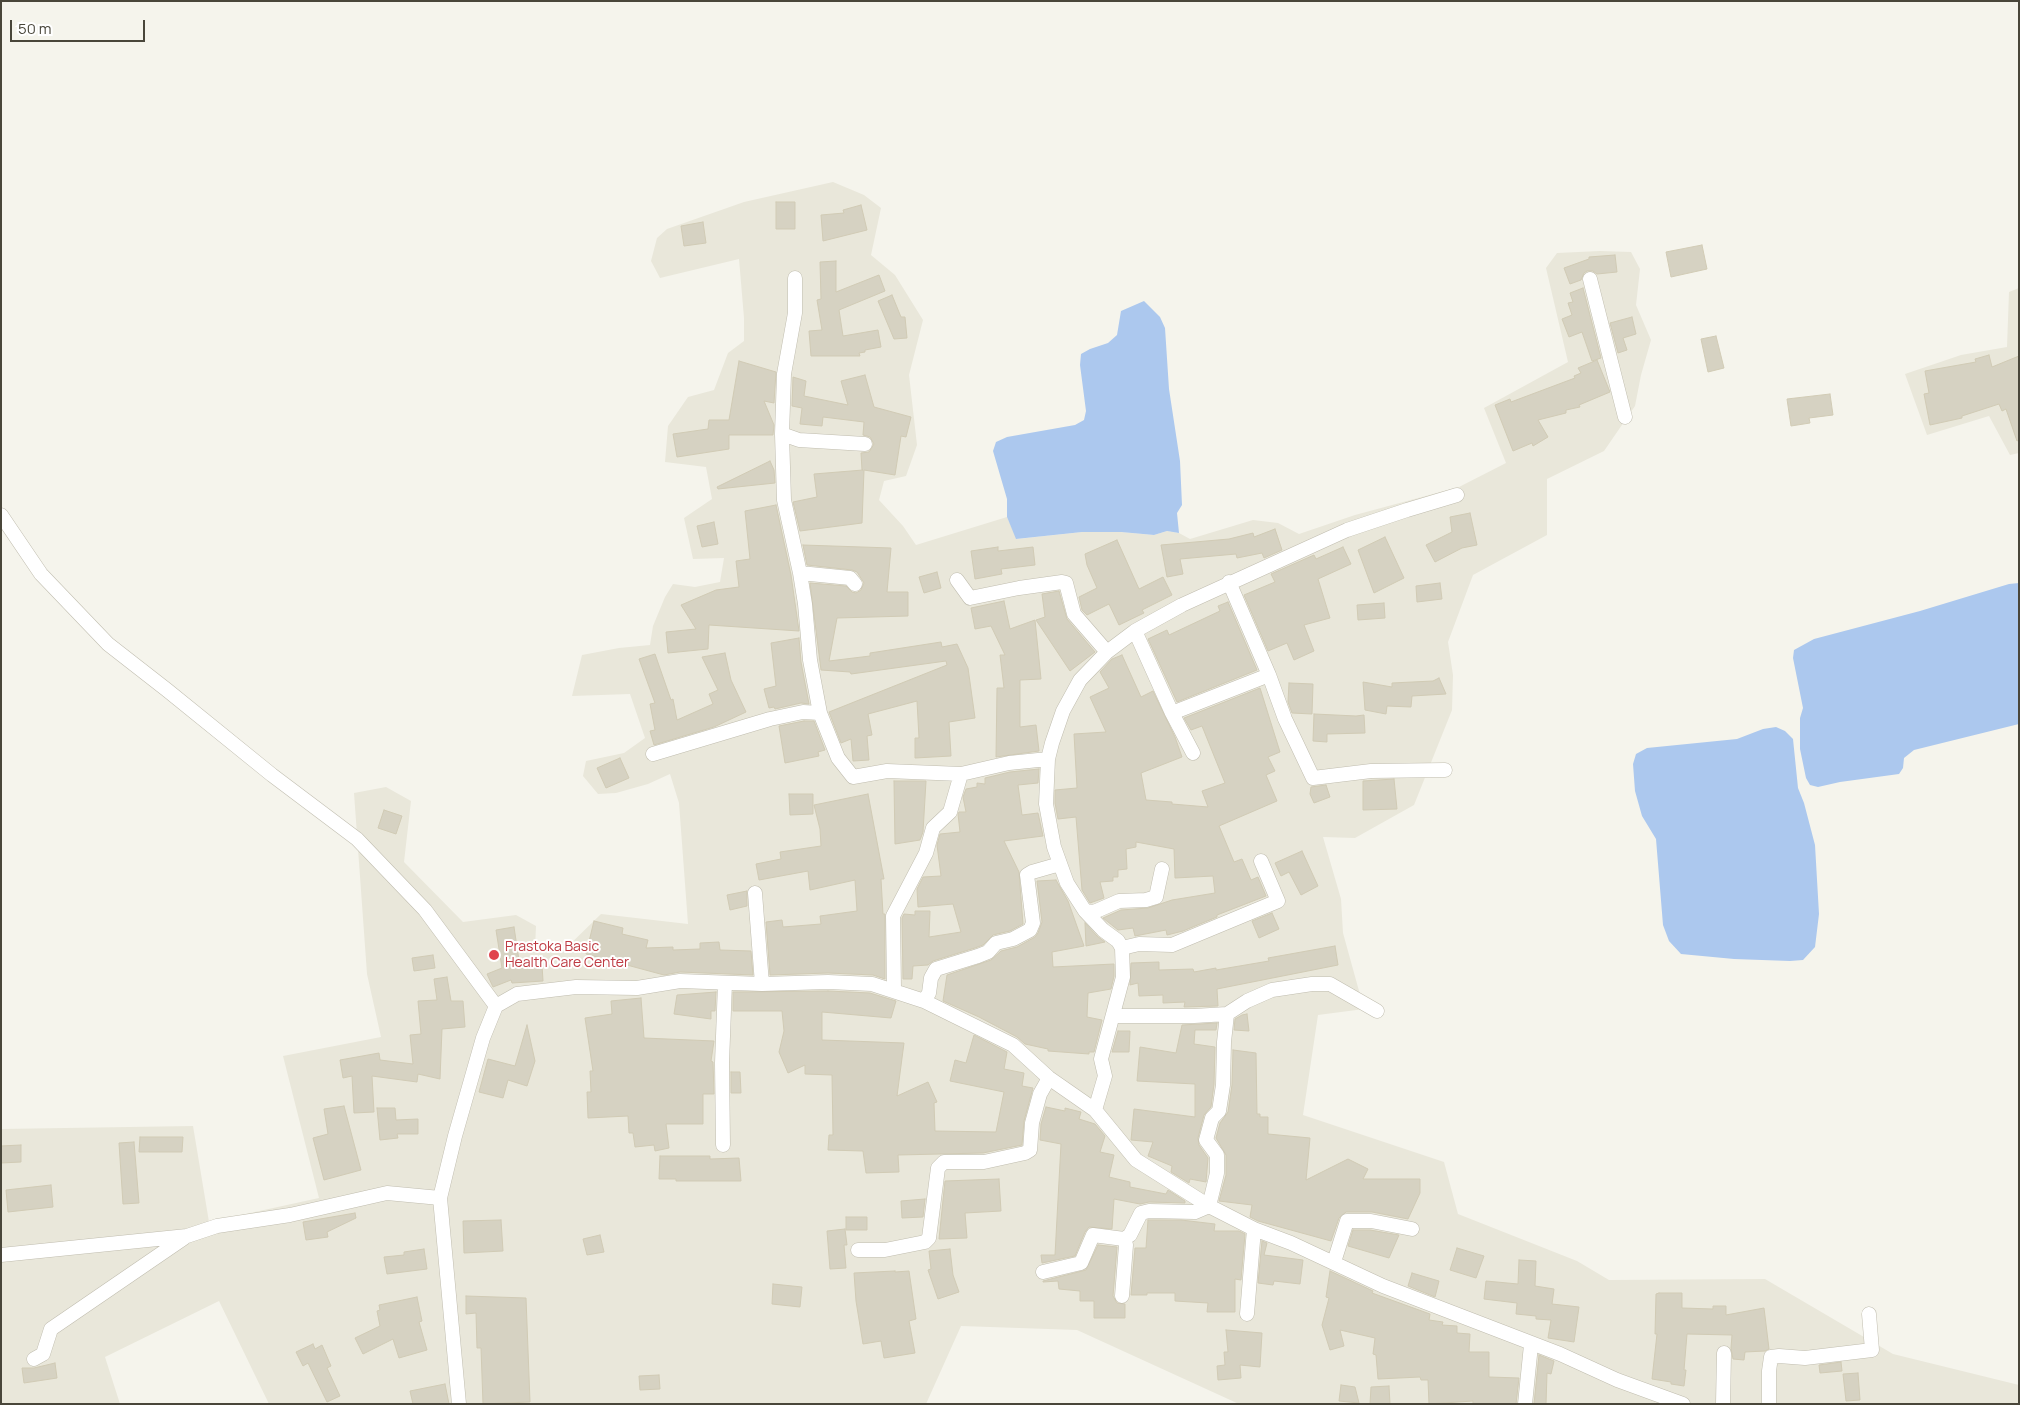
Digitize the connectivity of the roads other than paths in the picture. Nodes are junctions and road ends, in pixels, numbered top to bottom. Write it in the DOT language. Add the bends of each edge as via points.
graph roads {
  1 [pos="795,278"];
  2 [pos="1590,279"];
  3 [pos="1625,416"];
  4 [pos="782,434"];
  5 [pos="865,444"];
  6 [pos="1457,495"];
  7 [pos="1,515"];
  8 [pos="800,573"];
  9 [pos="957,580"];
  10 [pos="1229,582"];
  11 [pos="855,584"];
  12 [pos="1135,630"];
  13 [pos="1107,652"];
  14 [pos="1269,675"];
  15 [pos="820,713"];
  16 [pos="1172,713"];
  17 [pos="1193,753"];
  18 [pos="653,754"];
  19 [pos="1048,759"];
  20 [pos="1445,770"];
  21 [pos="961,774"];
  22 [pos="1261,861"];
  23 [pos="1060,864"];
  24 [pos="1162,869"];
  25 [pos="755,893"];
  26 [pos="1085,911"];
  27 [pos="1122,948"];
  28 [pos="725,983"];
  29 [pos="762,984"];
  30 [pos="894,990"];
  31 [pos="924,1001"];
  32 [pos="496,1006"];
  33 [pos="1378,1011"];
  34 [pos="1228,1014"];
  35 [pos="1113,1016"];
  36 [pos="1049,1078"];
  37 [pos="1095,1110"];
  38 [pos="723,1145"];
  39 [pos="440,1198"];
  40 [pos="1209,1206"];
  41 [pos="1254,1229"];
  42 [pos="1412,1229"];
  43 [pos="187,1236"];
  44 [pos="1124,1239"];
  45 [pos="858,1250"];
  46 [pos="1,1254"];
  47 [pos="1334,1262"];
  48 [pos="1043,1272"];
  49 [pos="1122,1296"];
  50 [pos="1247,1314"];
  51 [pos="1869,1314"];
  52 [pos="1531,1344"];
  53 [pos="1724,1353"];
  54 [pos="34,1359"];
  55 [pos="459,1404"];
  56 [pos="1525,1404"];
  57 [pos="1683,1404"];
  58 [pos="1723,1404"];
  59 [pos="1769,1404"];
  1 -- 4 [label="street" via="795,313 784,374"];
  2 -- 3 [label="street"];
  4 -- 5 [label="street" via="799,440"];
  4 -- 8 [label="street" via="784,500"];
  6 -- 10 [label="street" via="1347,530"];
  7 -- 32 [label="street" via="41,574 108,644 357,839 425,910"];
  8 -- 11 [label="street" via="850,578"];
  8 -- 15 [label="street"];
  9 -- 13 [label="street" via="970,598 1066,583 1074,614"];
  10 -- 12 [label="street"];
  10 -- 14 [label="street"];
  12 -- 13 [label="street"];
  12 -- 16 [label="street"];
  13 -- 19 [label="street" via="1075,688 1063,711"];
  14 -- 16 [label="street"];
  14 -- 20 [label="street" via="1312,778 1371,771"];
  15 -- 18 [label="street" via="803,712 770,719"];
  15 -- 21 [label="street" via="838,758 853,777 887,772"];
  16 -- 17 [label="street"];
  19 -- 21 [label="street" via="1009,763"];
  19 -- 23 [label="street" via="1046,804"];
  21 -- 30 [label="street" via="950,812 933,828 920,867 893,916"];
  22 -- 27 [label="street" via="1278,901 1172,945 1140,944"];
  23 -- 26 [label="street" via="1067,883"];
  23 -- 31 [label="street" via="1027,875 1030,930 996,943 988,952 936,969 930,993"];
  24 -- 26 [label="street" via="1156,897 1119,901 1094,912"];
  25 -- 29 [label="street"];
  26 -- 27 [label="street"];
  27 -- 35 [label="street" via="1123,977"];
  28 -- 29 [label="street"];
  28 -- 32 [label="street" via="680,981 637,988 576,988 517,994"];
  28 -- 38 [label="street"];
  29 -- 30 [label="street" via="837,982 872,984"];
  30 -- 31 [label="street"];
  31 -- 36 [label="street" via="1014,1045"];
  32 -- 39 [label="street" via="483,1038"];
  33 -- 34 [label="street" via="1330,984 1312,984 1272,990"];
  34 -- 35 [label="street"];
  34 -- 40 [label="street" via="1224,1085 1219,1111 1212,1118 1206,1140 1217,1155 1218,1173"];
  35 -- 37 [label="street" via="1101,1059 1105,1076"];
  36 -- 37 [label="street"];
  36 -- 45 [label="street" via="1040,1094 1032,1123 1030,1150 984,1162 944,1162 938,1168 929,1238 925,1242 885,1250"];
  37 -- 40 [label="street" via="1136,1160"];
  39 -- 43 [label="street" via="387,1193 290,1215 217,1226"];
  39 -- 55 [label="street"];
  40 -- 41 [label="street"];
  40 -- 44 [label="street" via="1195,1212 1141,1213 1130,1235"];
  41 -- 47 [label="street"];
  41 -- 50 [label="street"];
  42 -- 47 [label="street" via="1371,1221 1347,1221"];
  43 -- 46 [label="street"];
  43 -- 54 [label="street" via="51,1329 43,1354"];
  44 -- 48 [label="street" via="1093,1235 1081,1263"];
  44 -- 49 [label="street"];
  47 -- 52 [label="street" via="1383,1286"];
  51 -- 59 [label="street" via="1872,1350 1806,1358 1771,1358"];
  52 -- 56 [label="street"];
  52 -- 57 [label="street"];
  53 -- 58 [label="street"];
}
